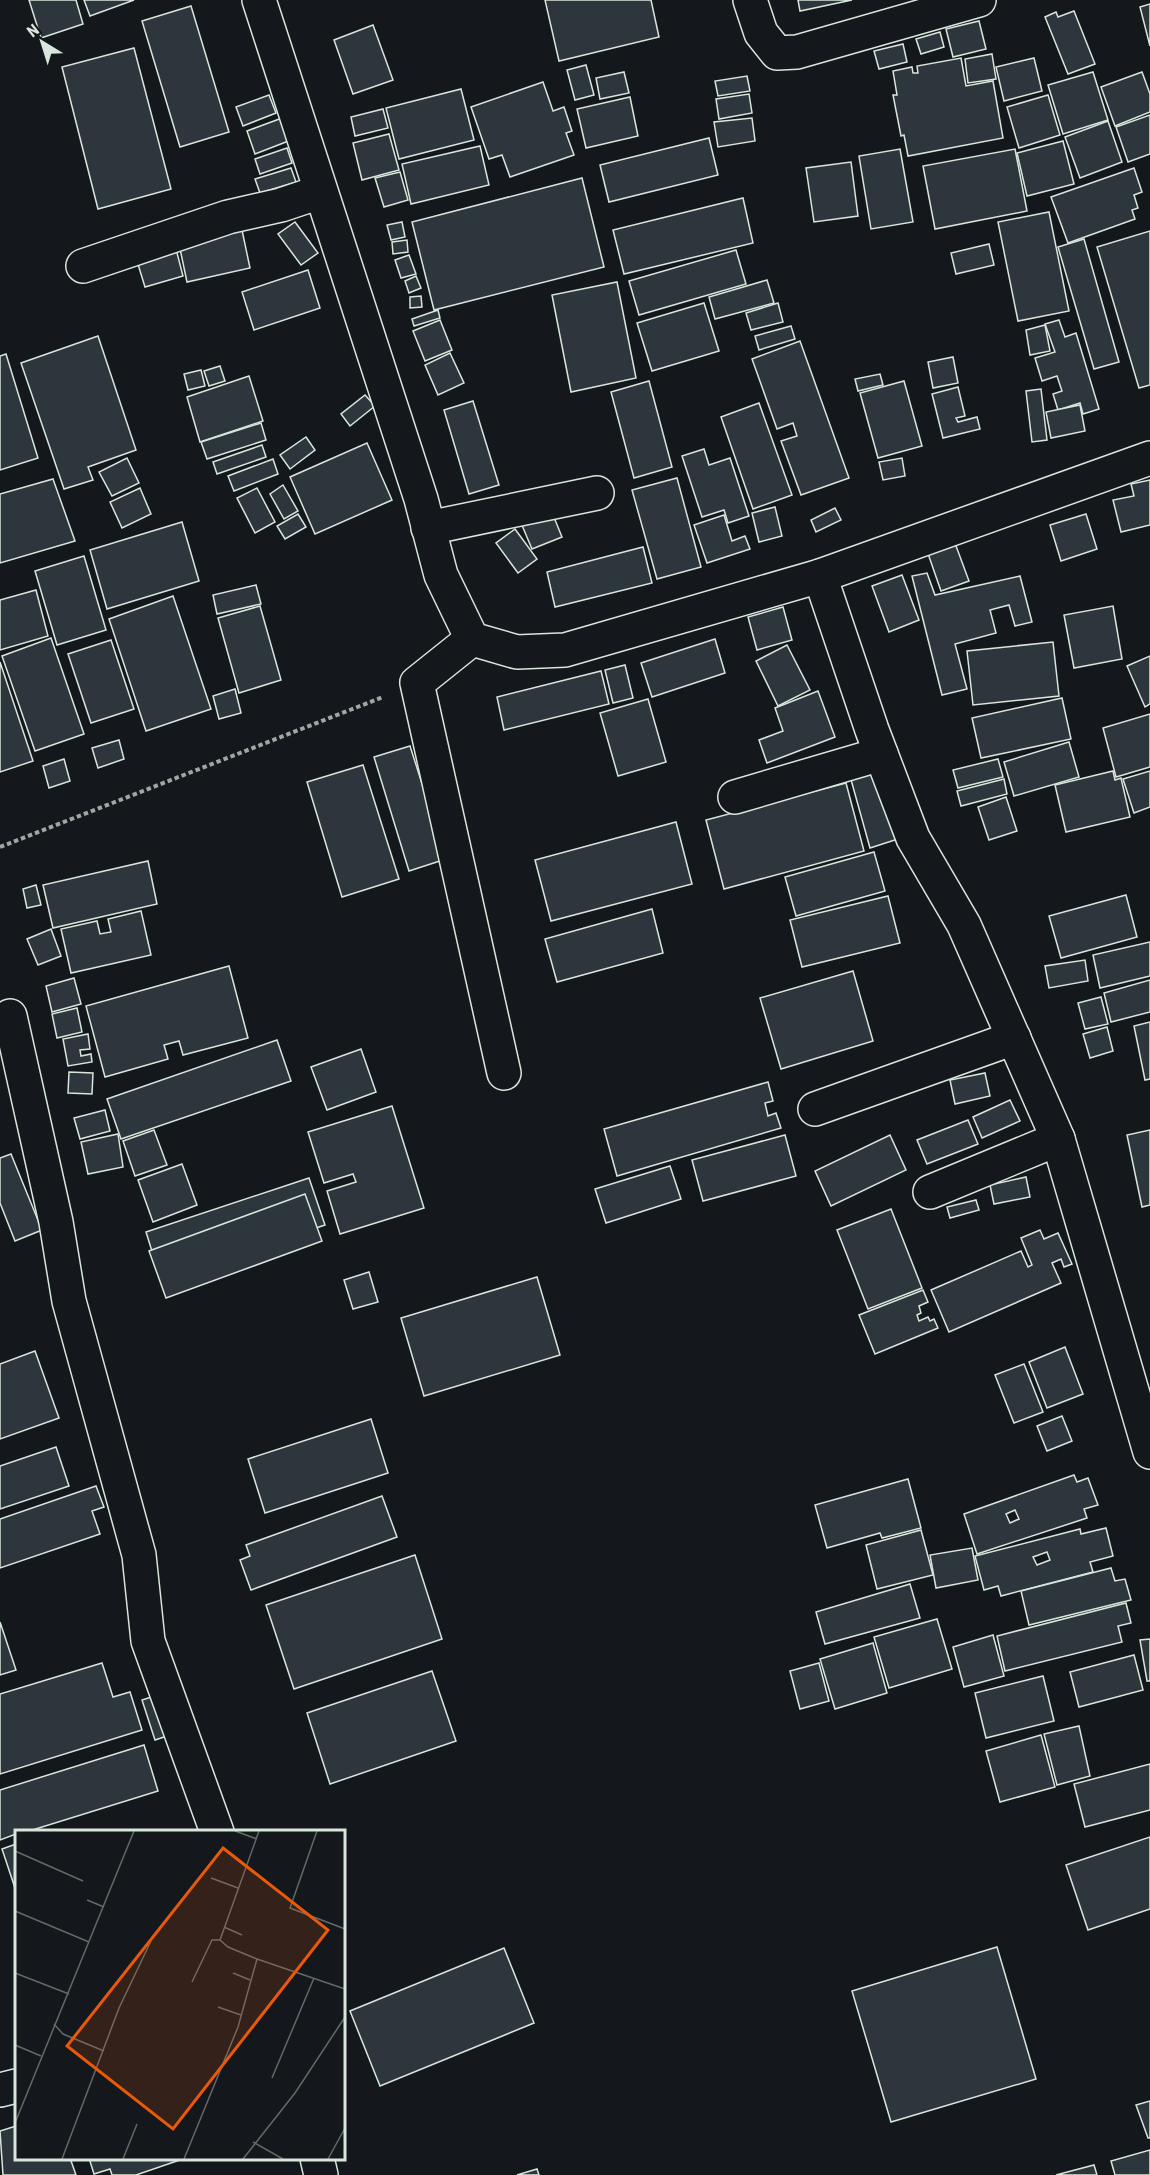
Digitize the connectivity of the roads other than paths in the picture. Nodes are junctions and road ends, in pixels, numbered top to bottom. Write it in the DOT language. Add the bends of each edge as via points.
graph roads {
  1 [pos="259,0"];
  2 [pos="750,0"];
  3 [pos="979,0"];
  4 [pos="320,192"];
  5 [pos="83,266"];
  6 [pos="1150,458"];
  7 [pos="597,494"];
  8 [pos="428,528"];
  9 [pos="820,576"];
  10 [pos="472,639"];
  11 [pos="881,754"];
  12 [pos="735,797"];
  13 [pos="10,1016"];
  14 [pos="1014,1038"];
  15 [pos="504,1073"];
  16 [pos="815,1109"];
  17 [pos="1058,1139"];
  18 [pos="930,1192"];
  19 [pos="1150,1452"];
  20 [pos="216,1830"];
  21 [pos="15,2085"];
  22 [pos="0,2090"];
  23 [pos="317,2160"];
  24 [pos="321,2175"];
  1 -- 4 [label="street"];
  2 -- 3 [label="street" via="761,33 777,52 797,52"];
  4 -- 5 [label="street" via="228,217"];
  4 -- 8 [label="street"];
  6 -- 9 [label="street"];
  7 -- 8 [label="street"];
  8 -- 10 [label="street" via="441,575"];
  9 -- 10 [label="street" via="565,650 517,652"];
  9 -- 11 [label="street"];
  10 -- 15 [label="street" via="417,683"];
  11 -- 12 [label="street"];
  11 -- 14 [label="street" via="913,837 964,925"];
  13 -- 20 [label="street" via="56,1222 69,1301 139,1555 148,1641"];
  14 -- 16 [label="street"];
  14 -- 17 [label="street"];
  17 -- 18 [label="street"];
  17 -- 19 [label="street"];
  21 -- 22 [label="street"];
  23 -- 24 [label="street"];
}
